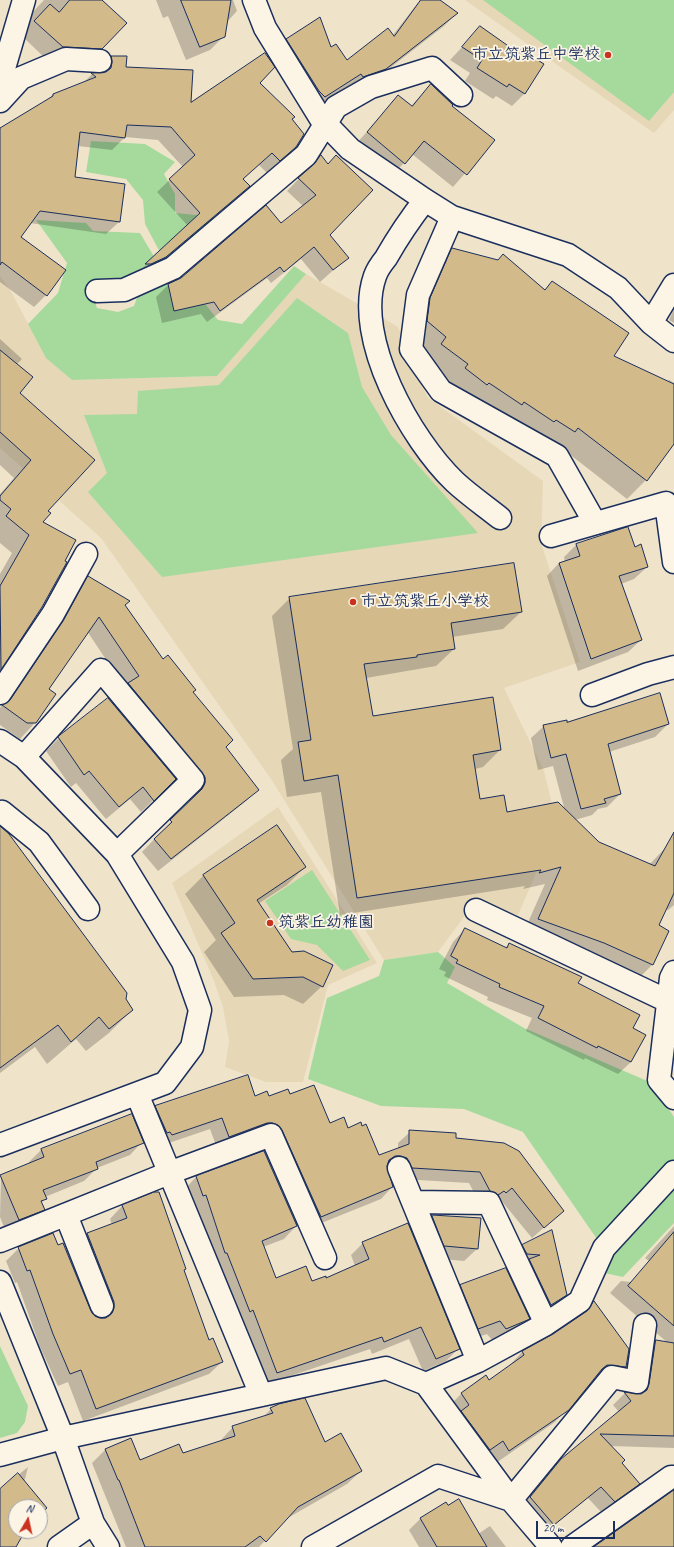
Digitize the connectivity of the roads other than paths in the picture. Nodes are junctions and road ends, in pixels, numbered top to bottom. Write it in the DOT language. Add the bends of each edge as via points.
graph roads {
  1 [pos="24,0"];
  2 [pos="254,0"];
  3 [pos="100,61"];
  4 [pos="0,82"];
  5 [pos="461,94"];
  6 [pos="0,101"];
  7 [pos="326,125"];
  8 [pos="425,200"];
  9 [pos="452,216"];
  10 [pos="674,285"];
  11 [pos="97,291"];
  12 [pos="652,323"];
  13 [pos="674,341"];
  14 [pos="670,502"];
  15 [pos="500,518"];
  16 [pos="596,523"];
  17 [pos="551,536"];
  18 [pos="86,554"];
  19 [pos="674,562"];
  20 [pos="674,667"];
  21 [pos="0,693"];
  22 [pos="592,695"];
  23 [pos="0,741"];
  24 [pos="24,757"];
  25 [pos="0,813"];
  26 [pos="117,854"];
  27 [pos="88,909"];
  28 [pos="476,910"];
  29 [pos="674,972"];
  30 [pos="671,1002"];
  31 [pos="137,1094"];
  32 [pos="674,1098"];
  33 [pos="0,1145"];
  34 [pos="399,1168"];
  35 [pos="674,1172"];
  36 [pos="169,1173"];
  37 [pos="413,1202"];
  38 [pos="66,1215"];
  39 [pos="0,1241"];
  40 [pos="325,1258"];
  41 [pos="0,1282"];
  42 [pos="102,1306"];
  43 [pos="546,1324"];
  44 [pos="645,1326"];
  45 [pos="478,1361"];
  46 [pos="426,1384"];
  47 [pos="261,1395"];
  48 [pos="64,1438"];
  49 [pos="0,1455"];
  50 [pos="674,1477"];
  51 [pos="511,1500"];
  52 [pos="93,1523"];
  53 [pos="59,1547"];
  54 [pos="108,1547"];
  55 [pos="313,1547"];
  56 [pos="551,1547"];
  57 [pos="572,1547"];
  1 -- 4 [label="street"];
  2 -- 7 [label="street" via="265,28"];
  3 -- 6 [label="street" via="66,59 21,78"];
  5 -- 7 [label="street" via="432,68 372,87 336,107"];
  7 -- 8 [label="street" via="350,149"];
  7 -- 11 [label="street" via="306,155 173,268 124,290"];
  8 -- 9 [label="street"];
  8 -- 15 [label="street" via="403,228 375,276 370,301 374,343 391,392 420,440 455,482"];
  9 -- 12 [label="street" via="568,255 618,288"];
  9 -- 16 [label="street" via="418,295 411,349 441,391 557,456"];
  10 -- 12 [label="street"];
  12 -- 13 [label="street"];
  14 -- 16 [label="street"];
  14 -- 19 [label="street"];
  16 -- 17 [label="street"];
  18 -- 21 [label="street" via="54,614"];
  20 -- 22 [label="street"];
  23 -- 24 [label="street"];
  24 -- 26 [label="street"];
  24 -- 26 [label="street" via="100,670 193,780"];
  25 -- 27 [label="street" via="39,842"];
  26 -- 31 [label="street" via="183,962 200,1010 192,1047 165,1083"];
  28 -- 30 [label="street"];
  29 -- 30 [label="street" via="671,978"];
  30 -- 32 [label="street" via="659,1080"];
  31 -- 33 [label="street"];
  31 -- 36 [label="street"];
  34 -- 37 [label="street"];
  35 -- 43 [label="street" via="604,1248 580,1300"];
  36 -- 38 [label="street"];
  36 -- 40 [label="street" via="271,1135"];
  36 -- 47 [label="street"];
  37 -- 43 [label="street" via="489,1203"];
  37 -- 45 [label="street"];
  38 -- 39 [label="street"];
  38 -- 42 [label="street"];
  41 -- 48 [label="street"];
  43 -- 45 [label="street"];
  44 -- 51 [label="street" via="637,1382 612,1377"];
  45 -- 46 [label="street"];
  46 -- 47 [label="street" via="386,1368"];
  46 -- 51 [label="street"];
  47 -- 48 [label="street"];
  48 -- 49 [label="street"];
  48 -- 52 [label="street"];
  50 -- 57 [label="street"];
  51 -- 55 [label="street" via="438,1476"];
  51 -- 56 [label="street"];
  52 -- 53 [label="street"];
  52 -- 54 [label="street"];
}
